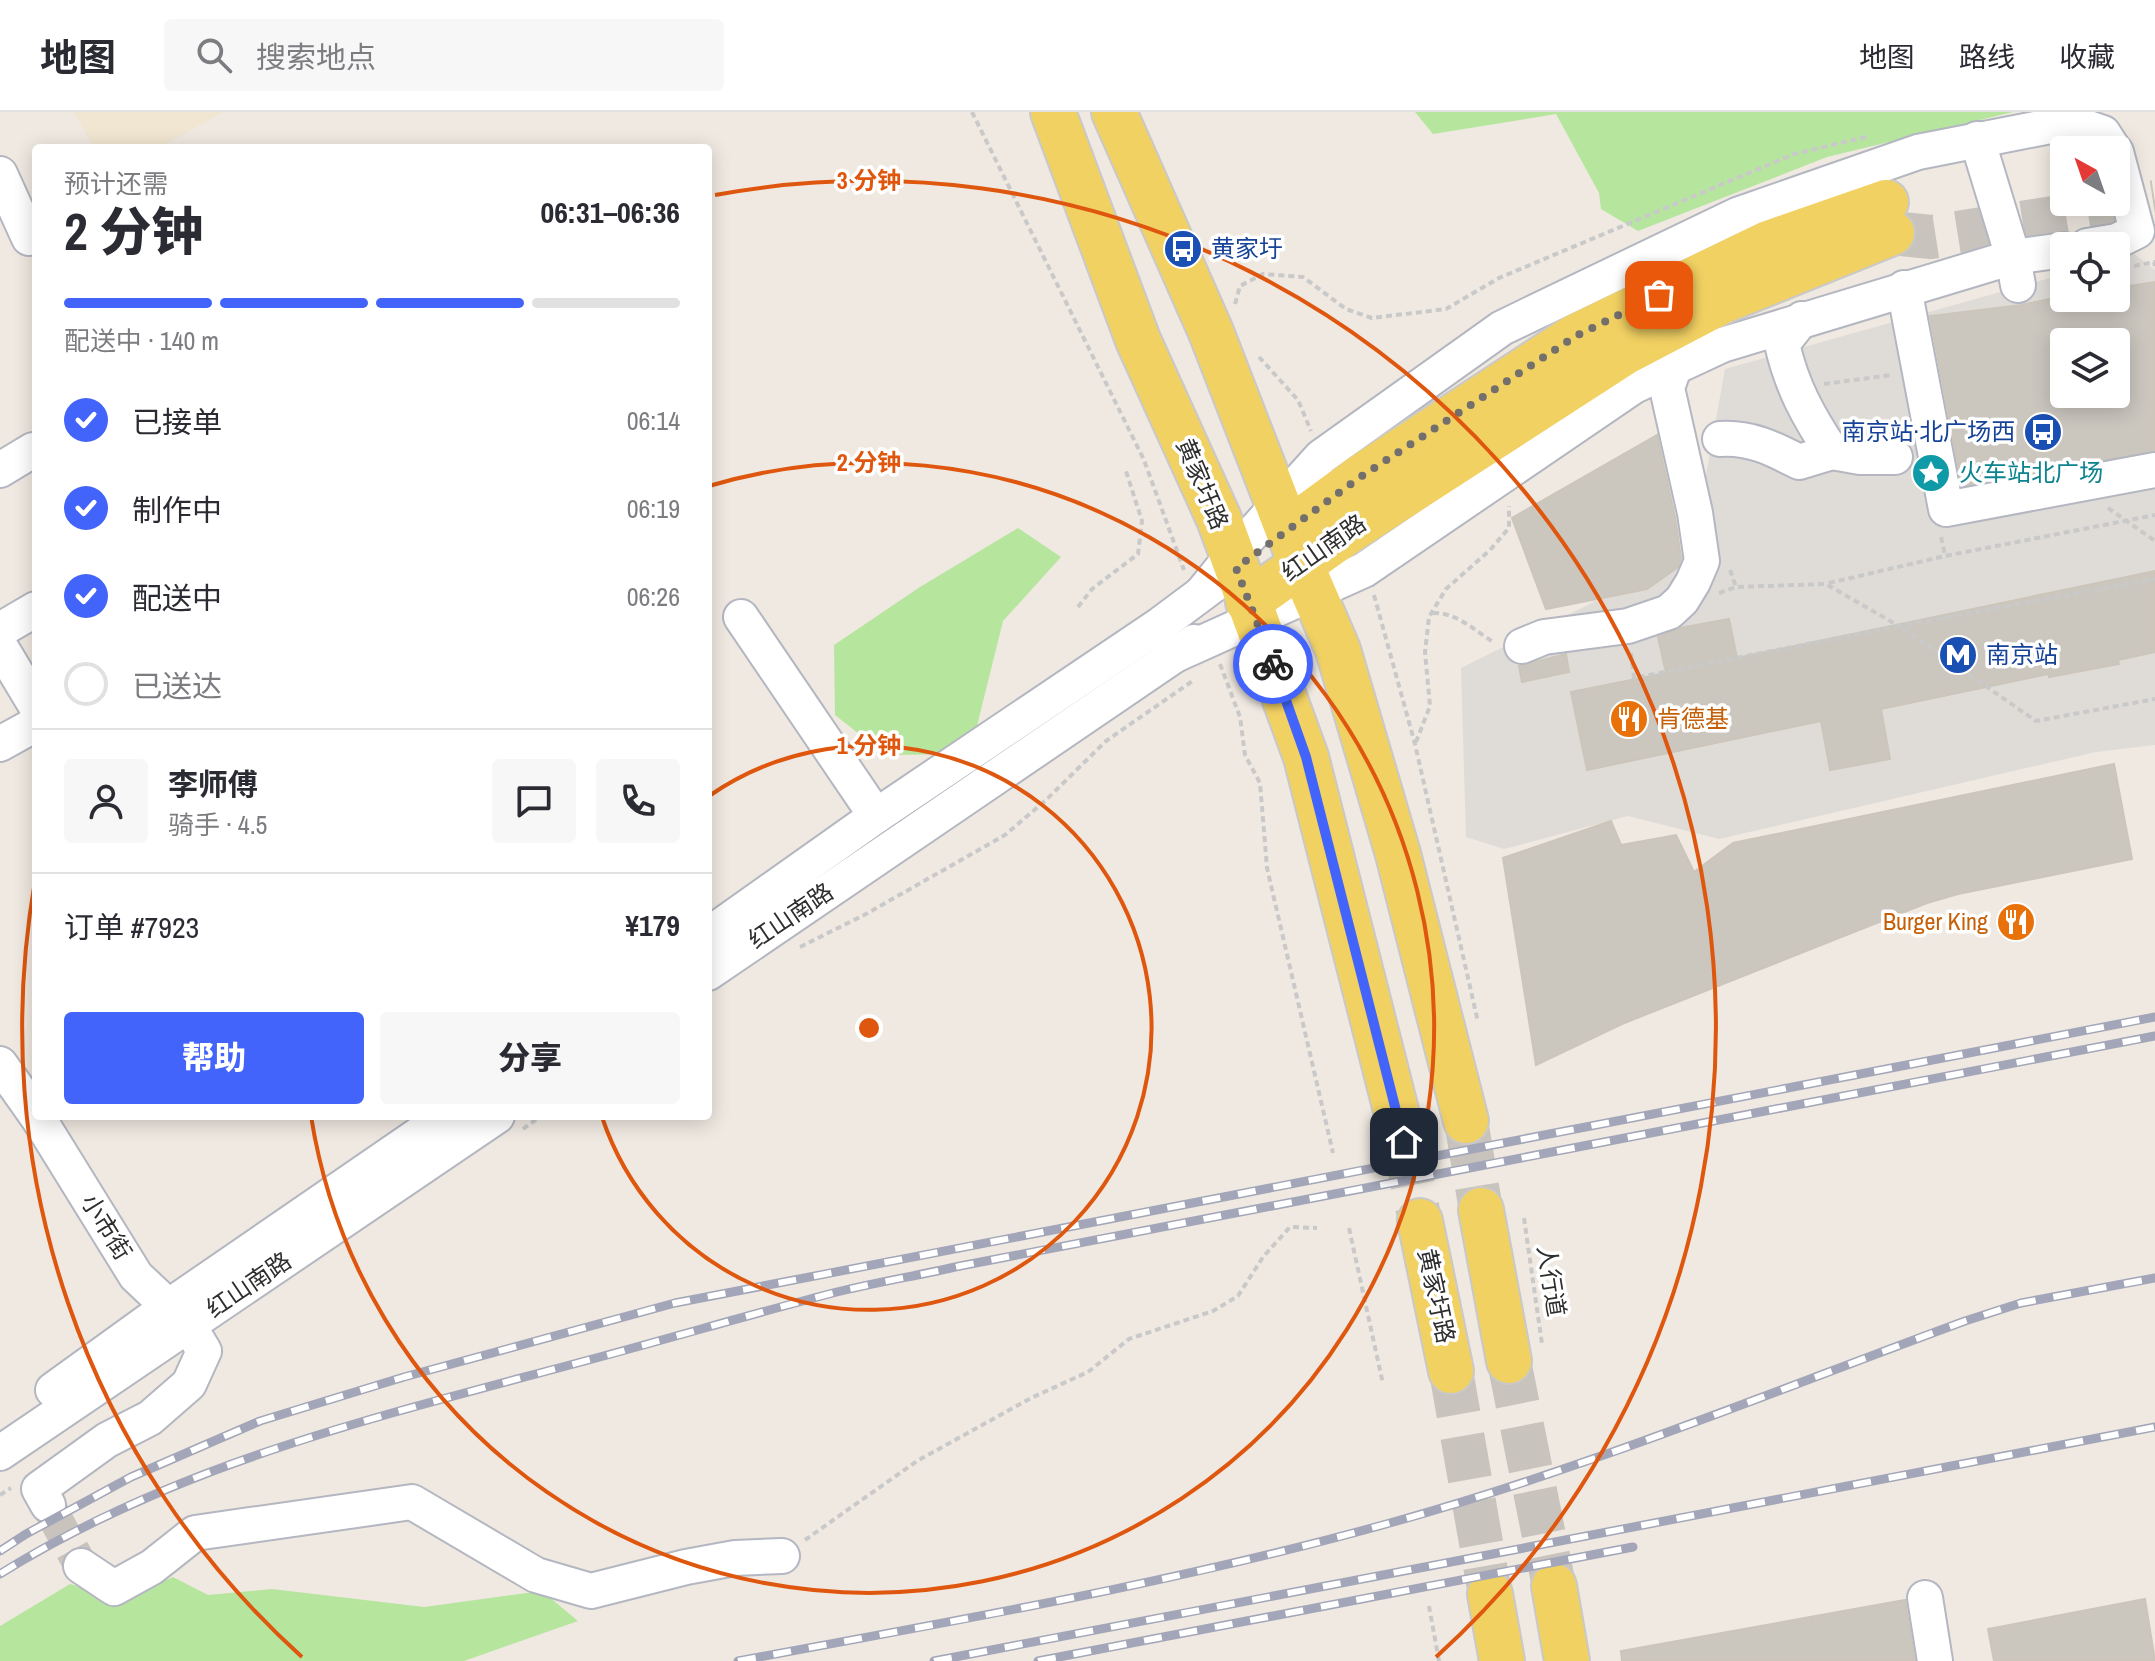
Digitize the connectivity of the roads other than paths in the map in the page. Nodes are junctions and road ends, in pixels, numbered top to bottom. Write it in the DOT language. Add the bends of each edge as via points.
graph roads {
  1 [pos="1053,112"];
  2 [pos="1114,112"];
  3 [pos="2105,136"];
  4 [pos="1977,139"];
  5 [pos="0,174"];
  6 [pos="2130,206"];
  7 [pos="1889,217"];
  8 [pos="2130,234"];
  9 [pos="32,237"];
  10 [pos="2050,256"];
  11 [pos="2016,271"];
  12 [pos="1904,288"];
  13 [pos="1802,319"];
  14 [pos="1674,368"];
  15 [pos="1720,439"];
  16 [pos="32,451"];
  17 [pos="1832,452"];
  18 [pos="1895,457"];
  19 [pos="0,470"];
  20 [pos="2155,470"];
  21 [pos="1295,548"];
  22 [pos="1228,590"];
  23 [pos="32,611"];
  24 [pos="741,617"];
  25 [pos="0,630"];
  26 [pos="0,646"];
  27 [pos="1522,646"];
  28 [pos="1175,655"];
  29 [pos="32,699"];
  30 [pos="32,726"];
  31 [pos="0,744"];
  32 [pos="876,816"];
  33 [pos="712,932"];
  34 [pos="712,970"];
  35 [pos="0,1064"];
  36 [pos="32,1109"];
  37 [pos="39,1120"];
  38 [pos="441,1120"];
  39 [pos="491,1120"];
  40 [pos="1466,1121"];
  41 [pos="1404,1142"];
  42 [pos="1481,1210"];
  43 [pos="1420,1221"];
  44 [pos="179,1316"];
  45 [pos="1526,1355"];
  46 [pos="1451,1371"];
  47 [pos="0,1429"];
  48 [pos="0,1453"];
  49 [pos="48,1505"];
  50 [pos="782,1556"];
  51 [pos="81,1566"];
  52 [pos="1554,1586"];
  53 [pos="1490,1594"];
  54 [pos="1925,1598"];
  55 [pos="1502,1661"];
  56 [pos="1567,1661"];
  57 [pos="1935,1661"];
  1 -- 22 [label="main road, 黄家圩路" via="1138,340 1211,500"];
  2 -- 21 [label="main road" via="1211,332"];
  3 -- 4 [label="street" via="2071,122"];
  4 -- 11 [label="street"];
  4 -- 21 [label="street" via="1918,152 1737,215 1502,328 1321,457"];
  5 -- 9 [label="street"];
  6 -- 8 [label="street" via="2137,231"];
  7 -- 21 [label="main road, 红山南路" via="1768,243 1576,336 1359,478"];
  10 -- 11 [label="street"];
  11 -- 12 [label="street"];
  12 -- 13 [label="street"];
  12 -- 20 [label="street" via="1946,509"];
  13 -- 14 [label="street" via="1722,345"];
  13 -- 17 [label="street" via="1782,344 1807,413"];
  14 -- 21 [label="street" via="1634,386 1364,570"];
  14 -- 27 [label="street" via="1667,388 1702,561 1682,600 1669,612 1628,626 1544,637"];
  15 -- 17 [label="street" via="1762,443 1799,462"];
  16 -- 19 [label="street"];
  17 -- 18 [label="street"];
  21 -- 22 [label="main road, 红山南路"];
  21 -- 22 [label="street"];
  21 -- 40 [label="main road" via="1338,650 1394,840"];
  22 -- 28 [label="street, 红山南路"];
  22 -- 28 [label="street" via="1210,641"];
  22 -- 32 [label="street, 红山南路"];
  22 -- 41 [label="main road, 黄家圩路" via="1306,757"];
  23 -- 25 [label="street"];
  24 -- 32 [label="street"];
  26 -- 29 [label="street"];
  28 -- 34 [label="street, 红山南路"];
  30 -- 31 [label="street"];
  32 -- 33 [label="street, 红山南路"];
  35 -- 36 [label="street, 小市街"];
  37 -- 44 [label="street, 小市街" via="136,1276"];
  38 -- 44 [label="street, 红山南路"];
  39 -- 44 [label="street, 红山南路"];
  42 -- 45 [label="main road"];
  43 -- 46 [label="main road, 黄家圩路"];
  44 -- 47 [label="street, 红山南路"];
  44 -- 48 [label="street, 红山南路"];
  44 -- 49 [label="street" via="204,1351 189,1384 150,1418 107,1440 39,1489"];
  50 -- 51 [label="street" via="735,1558 591,1591 536,1575 412,1502 195,1533 114,1588"];
  52 -- 56 [label="main road"];
  53 -- 55 [label="main road"];
  54 -- 57 [label="street"];
}
